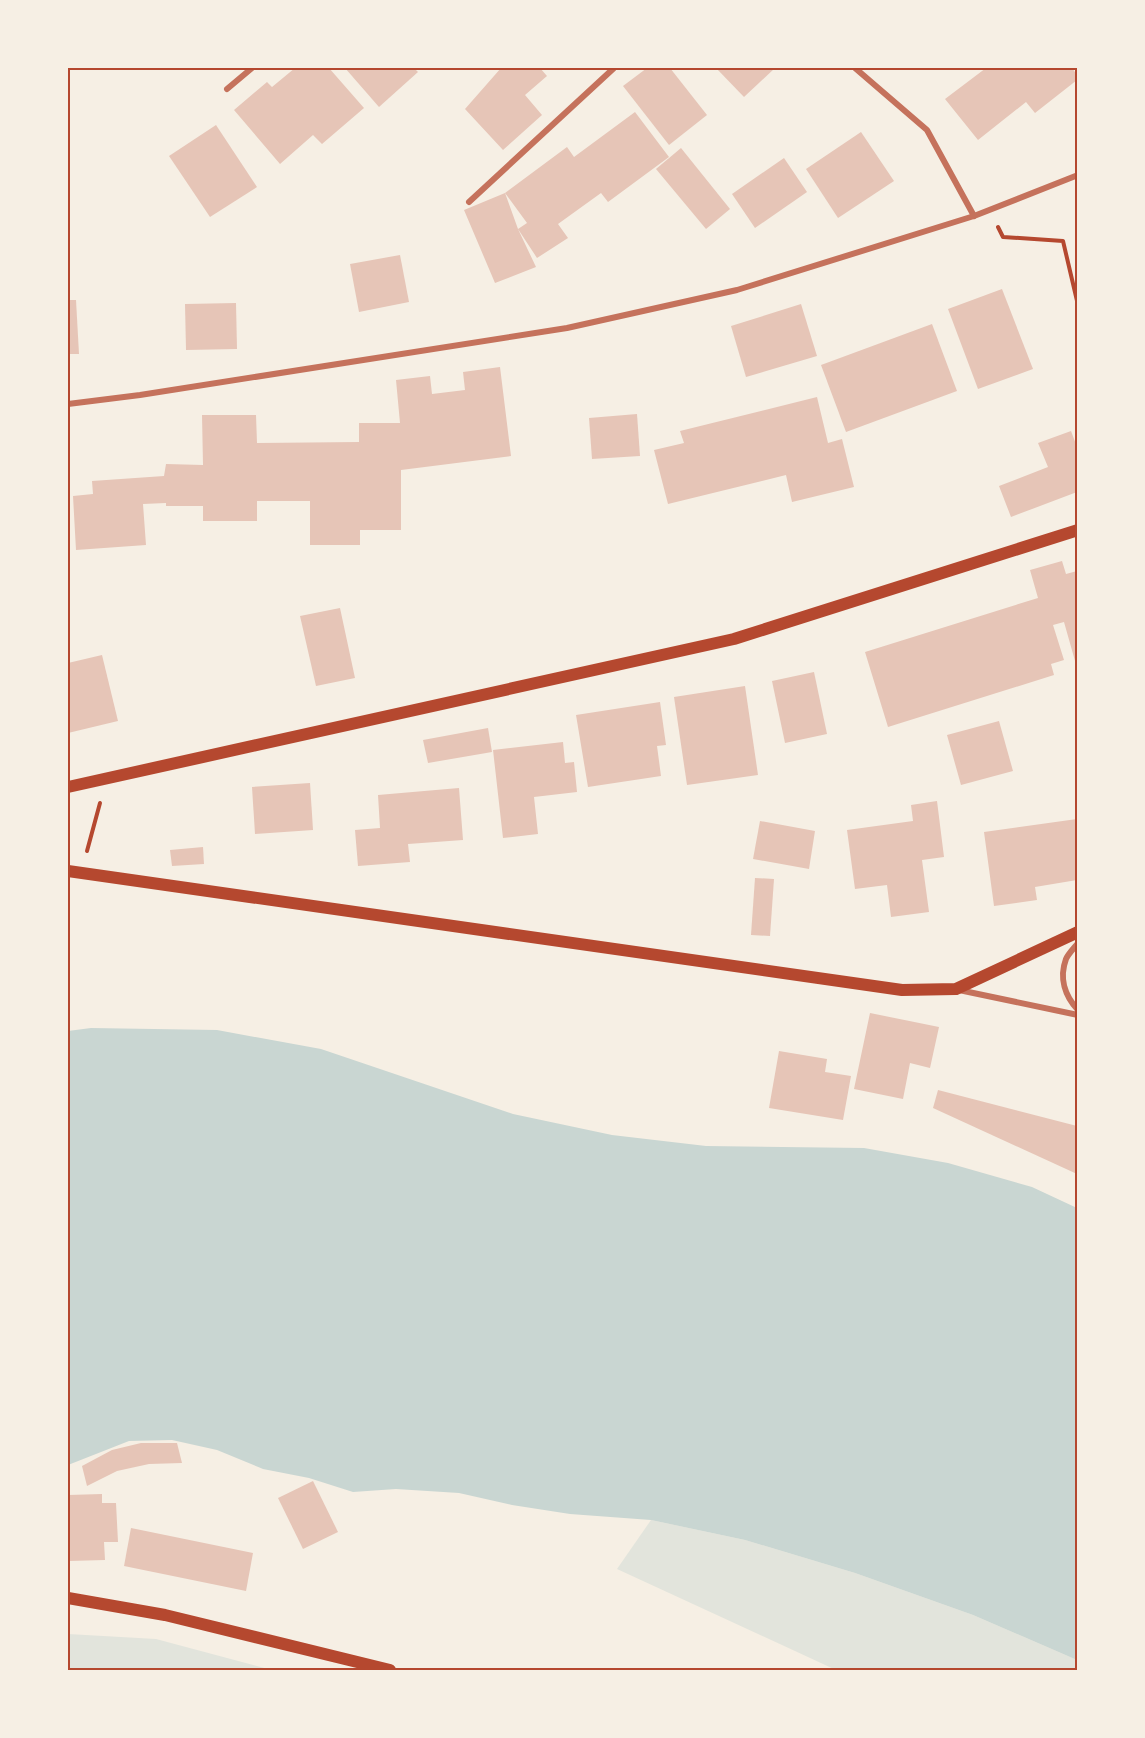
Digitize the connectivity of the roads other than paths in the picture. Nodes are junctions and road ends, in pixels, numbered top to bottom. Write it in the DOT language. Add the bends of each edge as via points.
graph roads {
  1 [pos="252,68"];
  2 [pos="614,68"];
  3 [pos="855,68"];
  4 [pos="227,89"];
  5 [pos="1077,175"];
  6 [pos="469,202"];
  7 [pos="974,216"];
  8 [pos="68,404"];
  9 [pos="1077,530"];
  10 [pos="68,787"];
  11 [pos="68,871"];
  12 [pos="1077,932"];
  13 [pos="1077,943"];
  14 [pos="956,989"];
  15 [pos="1077,1010"];
  16 [pos="1077,1016"];
  17 [pos="68,1598"];
  18 [pos="390,1671"];
  1 -- 4 [label="street"];
  2 -- 6 [label="street"];
  3 -- 7 [label="street" via="927,130"];
  5 -- 7 [label="street"];
  7 -- 8 [label="street" via="738,290 567,328"];
  9 -- 10 [label="main road" via="734,639"];
  11 -- 14 [label="main road" via="902,990"];
  12 -- 14 [label="main road"];
  13 -- 15 [label="street" via="1066,959 1062,977 1066,994"];
  14 -- 16 [label="street"];
  17 -- 18 [label="main road" via="165,1615"];
}
